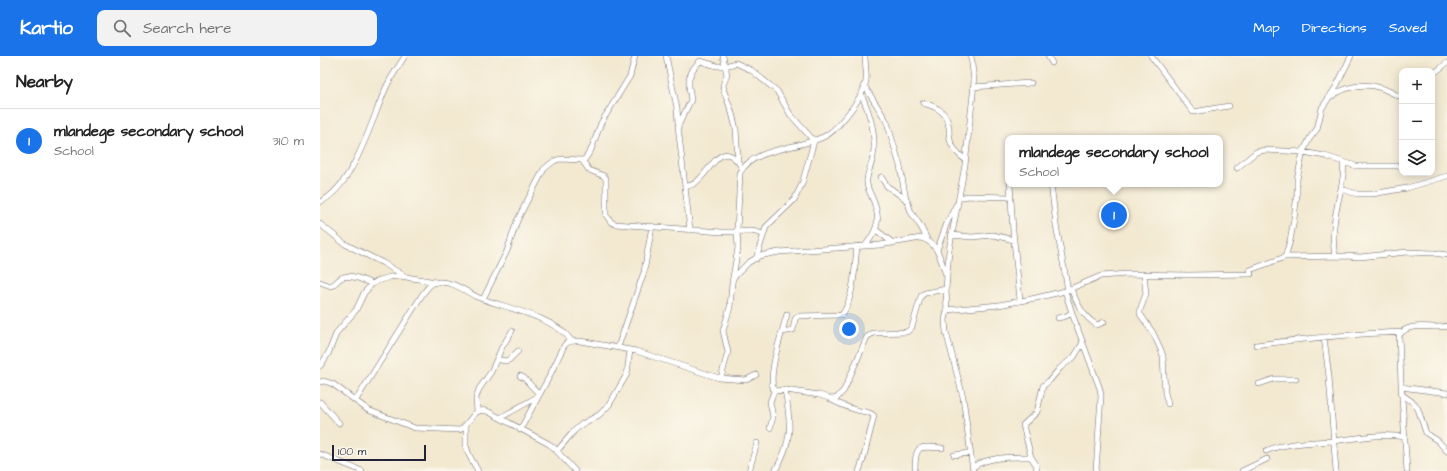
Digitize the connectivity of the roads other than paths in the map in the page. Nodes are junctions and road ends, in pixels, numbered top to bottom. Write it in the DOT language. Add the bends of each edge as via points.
graph roads {
  1 [pos="405,56"];
  2 [pos="635,56"];
  3 [pos="666,56"];
  4 [pos="723,56"];
  5 [pos="864,56"];
  6 [pos="971,56"];
  7 [pos="1048,56"];
  8 [pos="1151,56"];
  9 [pos="1351,56"];
  10 [pos="1052,63"];
  11 [pos="1447,63"];
  12 [pos="725,66"];
  13 [pos="1435,73"];
  14 [pos="1031,83"];
  15 [pos="864,85"];
  16 [pos="973,87"];
  17 [pos="861,94"];
  18 [pos="1399,96"];
  19 [pos="1326,101"];
  20 [pos="923,104"];
  21 [pos="1229,106"];
  22 [pos="678,126"];
  23 [pos="814,141"];
  24 [pos="1303,152"];
  25 [pos="582,160"];
  26 [pos="966,160"];
  27 [pos="738,161"];
  28 [pos="1343,162"];
  29 [pos="1399,166"];
  30 [pos="742,168"];
  31 [pos="1237,168"];
  32 [pos="1447,176"];
  33 [pos="881,177"];
  34 [pos="685,186"];
  35 [pos="1010,187"];
  36 [pos="1051,187"];
  37 [pos="1341,189"];
  38 [pos="1010,197"];
  39 [pos="959,199"];
  40 [pos="906,200"];
  41 [pos="320,202"];
  42 [pos="320,224"];
  43 [pos="652,226"];
  44 [pos="690,230"];
  45 [pos="876,230"];
  46 [pos="737,231"];
  47 [pos="763,234"];
  48 [pos="952,235"];
  49 [pos="927,239"];
  50 [pos="1014,240"];
  51 [pos="892,243"];
  52 [pos="857,246"];
  53 [pos="865,246"];
  54 [pos="937,250"];
  55 [pos="1447,255"];
  56 [pos="1336,256"];
  57 [pos="1285,257"];
  58 [pos="756,259"];
  59 [pos="1144,275"];
  60 [pos="406,276"];
  61 [pos="733,278"];
  62 [pos="947,278"];
  63 [pos="320,282"];
  64 [pos="436,282"];
  65 [pos="372,284"];
  66 [pos="946,289"];
  67 [pos="1068,290"];
  68 [pos="483,299"];
  69 [pos="1020,300"];
  70 [pos="947,310"];
  71 [pos="1072,313"];
  72 [pos="787,314"];
  73 [pos="1058,318"];
  74 [pos="1104,322"];
  75 [pos="1447,326"];
  76 [pos="512,330"];
  77 [pos="782,332"];
  78 [pos="1402,332"];
  79 [pos="1324,337"];
  80 [pos="571,340"];
  81 [pos="1082,344"];
  82 [pos="1256,345"];
  83 [pos="618,347"];
  84 [pos="630,350"];
  85 [pos="518,351"];
  86 [pos="497,359"];
  87 [pos="320,366"];
  88 [pos="520,376"];
  89 [pos="756,376"];
  90 [pos="721,378"];
  91 [pos="1296,379"];
  92 [pos="320,382"];
  93 [pos="1259,384"];
  94 [pos="1401,387"];
  95 [pos="785,390"];
  96 [pos="774,391"];
  97 [pos="1447,393"];
  98 [pos="1401,394"];
  99 [pos="539,395"];
  100 [pos="829,398"];
  101 [pos="356,400"];
  102 [pos="320,402"];
  103 [pos="1168,404"];
  104 [pos="477,411"];
  105 [pos="500,418"];
  106 [pos="339,423"];
  107 [pos="466,425"];
  108 [pos="770,428"];
  109 [pos="520,430"];
  110 [pos="1405,437"];
  111 [pos="1333,441"];
  112 [pos="757,443"];
  113 [pos="942,448"];
  114 [pos="557,451"];
  115 [pos="1266,451"];
  116 [pos="1447,451"];
  117 [pos="970,453"];
  118 [pos="320,454"];
  119 [pos="954,455"];
  120 [pos="1031,457"];
  121 [pos="1267,459"];
  122 [pos="973,469"];
  123 [pos="362,471"];
  124 [pos="478,471"];
  125 [pos="576,471"];
  126 [pos="749,471"];
  127 [pos="775,471"];
  128 [pos="859,471"];
  129 [pos="915,471"];
  130 [pos="1036,471"];
  131 [pos="1096,471"];
  132 [pos="1242,471"];
  133 [pos="1336,471"];
  134 [pos="1407,471"];
  1 -- 41 [label="street" via="385,89 369,133 357,156 333,193"];
  2 -- 25 [label="street" via="630,76 601,123 591,150"];
  3 -- 22 [label="street" via="677,108"];
  4 -- 12 [label="street"];
  5 -- 15 [label="street"];
  6 -- 16 [label="street"];
  7 -- 10 [label="street"];
  8 -- 21 [label="street" via="1193,112"];
  9 -- 19 [label="street"];
  11 -- 13 [label="street"];
  12 -- 22 [label="street" via="702,61 693,69 688,87 691,100"];
  12 -- 23 [label="street" via="736,63 750,70 774,89 790,114"];
  12 -- 27 [label="street" via="723,84 736,128"];
  14 -- 16 [label="street"];
  15 -- 17 [label="street"];
  15 -- 40 [label="street" via="887,122 900,166"];
  16 -- 26 [label="street"];
  17 -- 23 [label="street" via="835,129"];
  17 -- 45 [label="street" via="874,131 873,158 866,181 877,213"];
  18 -- 19 [label="street" via="1380,87 1370,86 1342,90"];
  19 -- 24 [label="street" via="1317,128"];
  20 -- 26 [label="street" via="937,107 944,113 951,144"];
  22 -- 34 [label="street"];
  23 -- 30 [label="street" via="769,152"];
  23 -- 47 [label="street" via="794,200 766,227"];
  24 -- 28 [label="street"];
  24 -- 31 [label="street" via="1256,152"];
  24 -- 57 [label="street" via="1297,178 1294,219"];
  25 -- 43 [label="street" via="589,170 606,179 606,215 611,222"];
  25 -- 68 [label="street" via="560,159 544,169 517,221 507,251"];
  26 -- 39 [label="street"];
  27 -- 30 [label="street"];
  27 -- 34 [label="street" via="728,154 720,156 695,183"];
  28 -- 29 [label="street" via="1356,166"];
  28 -- 37 [label="street"];
  30 -- 46 [label="street" via="739,179"];
  32 -- 37 [label="street" via="1407,188 1372,194 1357,194"];
  33 -- 40 [label="street" via="887,186"];
  34 -- 44 [label="street"];
  35 -- 38 [label="street"];
  36 -- 67 [label="street"];
  37 -- 56 [label="street" via="1333,238"];
  38 -- 39 [label="street" via="968,196"];
  38 -- 50 [label="street"];
  39 -- 48 [label="street"];
  39 -- 54 [label="street"];
  40 -- 49 [label="street"];
  42 -- 60 [label="street" via="346,244"];
  43 -- 44 [label="street"];
  43 -- 83 [label="street" via="644,272"];
  44 -- 46 [label="street"];
  45 -- 51 [label="street"];
  45 -- 53 [label="street"];
  46 -- 47 [label="street"];
  46 -- 61 [label="street" via="738,248"];
  47 -- 58 [label="street"];
  48 -- 50 [label="street" via="993,235"];
  48 -- 62 [label="street"];
  49 -- 51 [label="street"];
  49 -- 54 [label="street"];
  50 -- 69 [label="street"];
  51 -- 53 [label="street"];
  52 -- 53 [label="street"];
  52 -- 58 [label="street" via="779,252"];
  52 -- 77 [label="street" via="854,276 842,314 798,316 793,330"];
  54 -- 62 [label="street"];
  55 -- 56 [label="street" via="1407,252 1360,257"];
  56 -- 57 [label="street"];
  57 -- 59 [label="street" via="1251,272"];
  58 -- 61 [label="street" via="748,263"];
  59 -- 67 [label="street" via="1101,276"];
  59 -- 103 [label="street" via="1146,294 1140,314 1162,350"];
  60 -- 64 [label="street"];
  60 -- 65 [label="street" via="390,277"];
  61 -- 90 [label="street" via="730,307 723,331 728,352"];
  62 -- 66 [label="street"];
  63 -- 65 [label="street" via="331,286 347,276 357,277"];
  64 -- 68 [label="street" via="456,285"];
  64 -- 101 [label="street" via="422,295"];
  65 -- 87 [label="street" via="367,288 356,310 337,332"];
  66 -- 70 [label="street"];
  66 -- 100 [label="street" via="921,296 912,327 907,332 870,334 844,390 837,398"];
  67 -- 69 [label="street"];
  67 -- 71 [label="street"];
  67 -- 74 [label="street" via="1086,316 1097,325"];
  68 -- 80 [label="street" via="539,319 561,330"];
  69 -- 70 [label="street" via="999,305"];
  70 -- 117 [label="street" via="946,332 963,397"];
  71 -- 73 [label="street"];
  71 -- 81 [label="street"];
  72 -- 77 [label="street"];
  75 -- 78 [label="street" via="1417,326"];
  76 -- 86 [label="street"];
  77 -- 96 [label="street" via="772,376 771,384"];
  78 -- 79 [label="street"];
  78 -- 94 [label="street" via="1398,340"];
  79 -- 82 [label="street"];
  79 -- 111 [label="street"];
  80 -- 83 [label="street"];
  80 -- 99 [label="street" via="564,346"];
  81 -- 120 [label="street" via="1074,357 1043,386 1037,412 1023,425"];
  81 -- 131 [label="street" via="1101,396"];
  83 -- 84 [label="street"];
  84 -- 90 [label="street"];
  84 -- 114 [label="street" via="627,374 609,405 600,415 582,424"];
  85 -- 86 [label="street" via="509,360"];
  86 -- 104 [label="street" via="478,389"];
  88 -- 99 [label="street"];
  89 -- 90 [label="street" via="746,380"];
  91 -- 93 [label="street"];
  92 -- 101 [label="street" via="333,384"];
  94 -- 97 [label="street"];
  94 -- 98 [label="street"];
  95 -- 96 [label="street"];
  95 -- 100 [label="street"];
  95 -- 127 [label="street" via="790,425 784,452"];
  96 -- 108 [label="street" via="770,402 773,416"];
  98 -- 110 [label="street"];
  98 -- 116 [label="street" via="1418,409 1426,433"];
  99 -- 105 [label="street"];
  99 -- 109 [label="street"];
  100 -- 128 [label="street" via="874,416"];
  101 -- 107 [label="street" via="368,410 415,428 460,430"];
  102 -- 106 [label="street"];
  104 -- 105 [label="street" via="487,411"];
  104 -- 107 [label="street"];
  105 -- 109 [label="street"];
  107 -- 124 [label="street" via="466,446"];
  109 -- 114 [label="street" via="549,444"];
  110 -- 111 [label="street" via="1381,435"];
  110 -- 134 [label="street"];
  111 -- 115 [label="street" via="1271,448"];
  111 -- 133 [label="street"];
  112 -- 126 [label="street"];
  113 -- 129 [label="street" via="918,449"];
  114 -- 125 [label="street"];
  117 -- 119 [label="street"];
  117 -- 122 [label="street"];
  118 -- 123 [label="street"];
  120 -- 122 [label="street" via="983,461"];
  120 -- 130 [label="street" via="1037,466"];
  121 -- 132 [label="street"];
}
